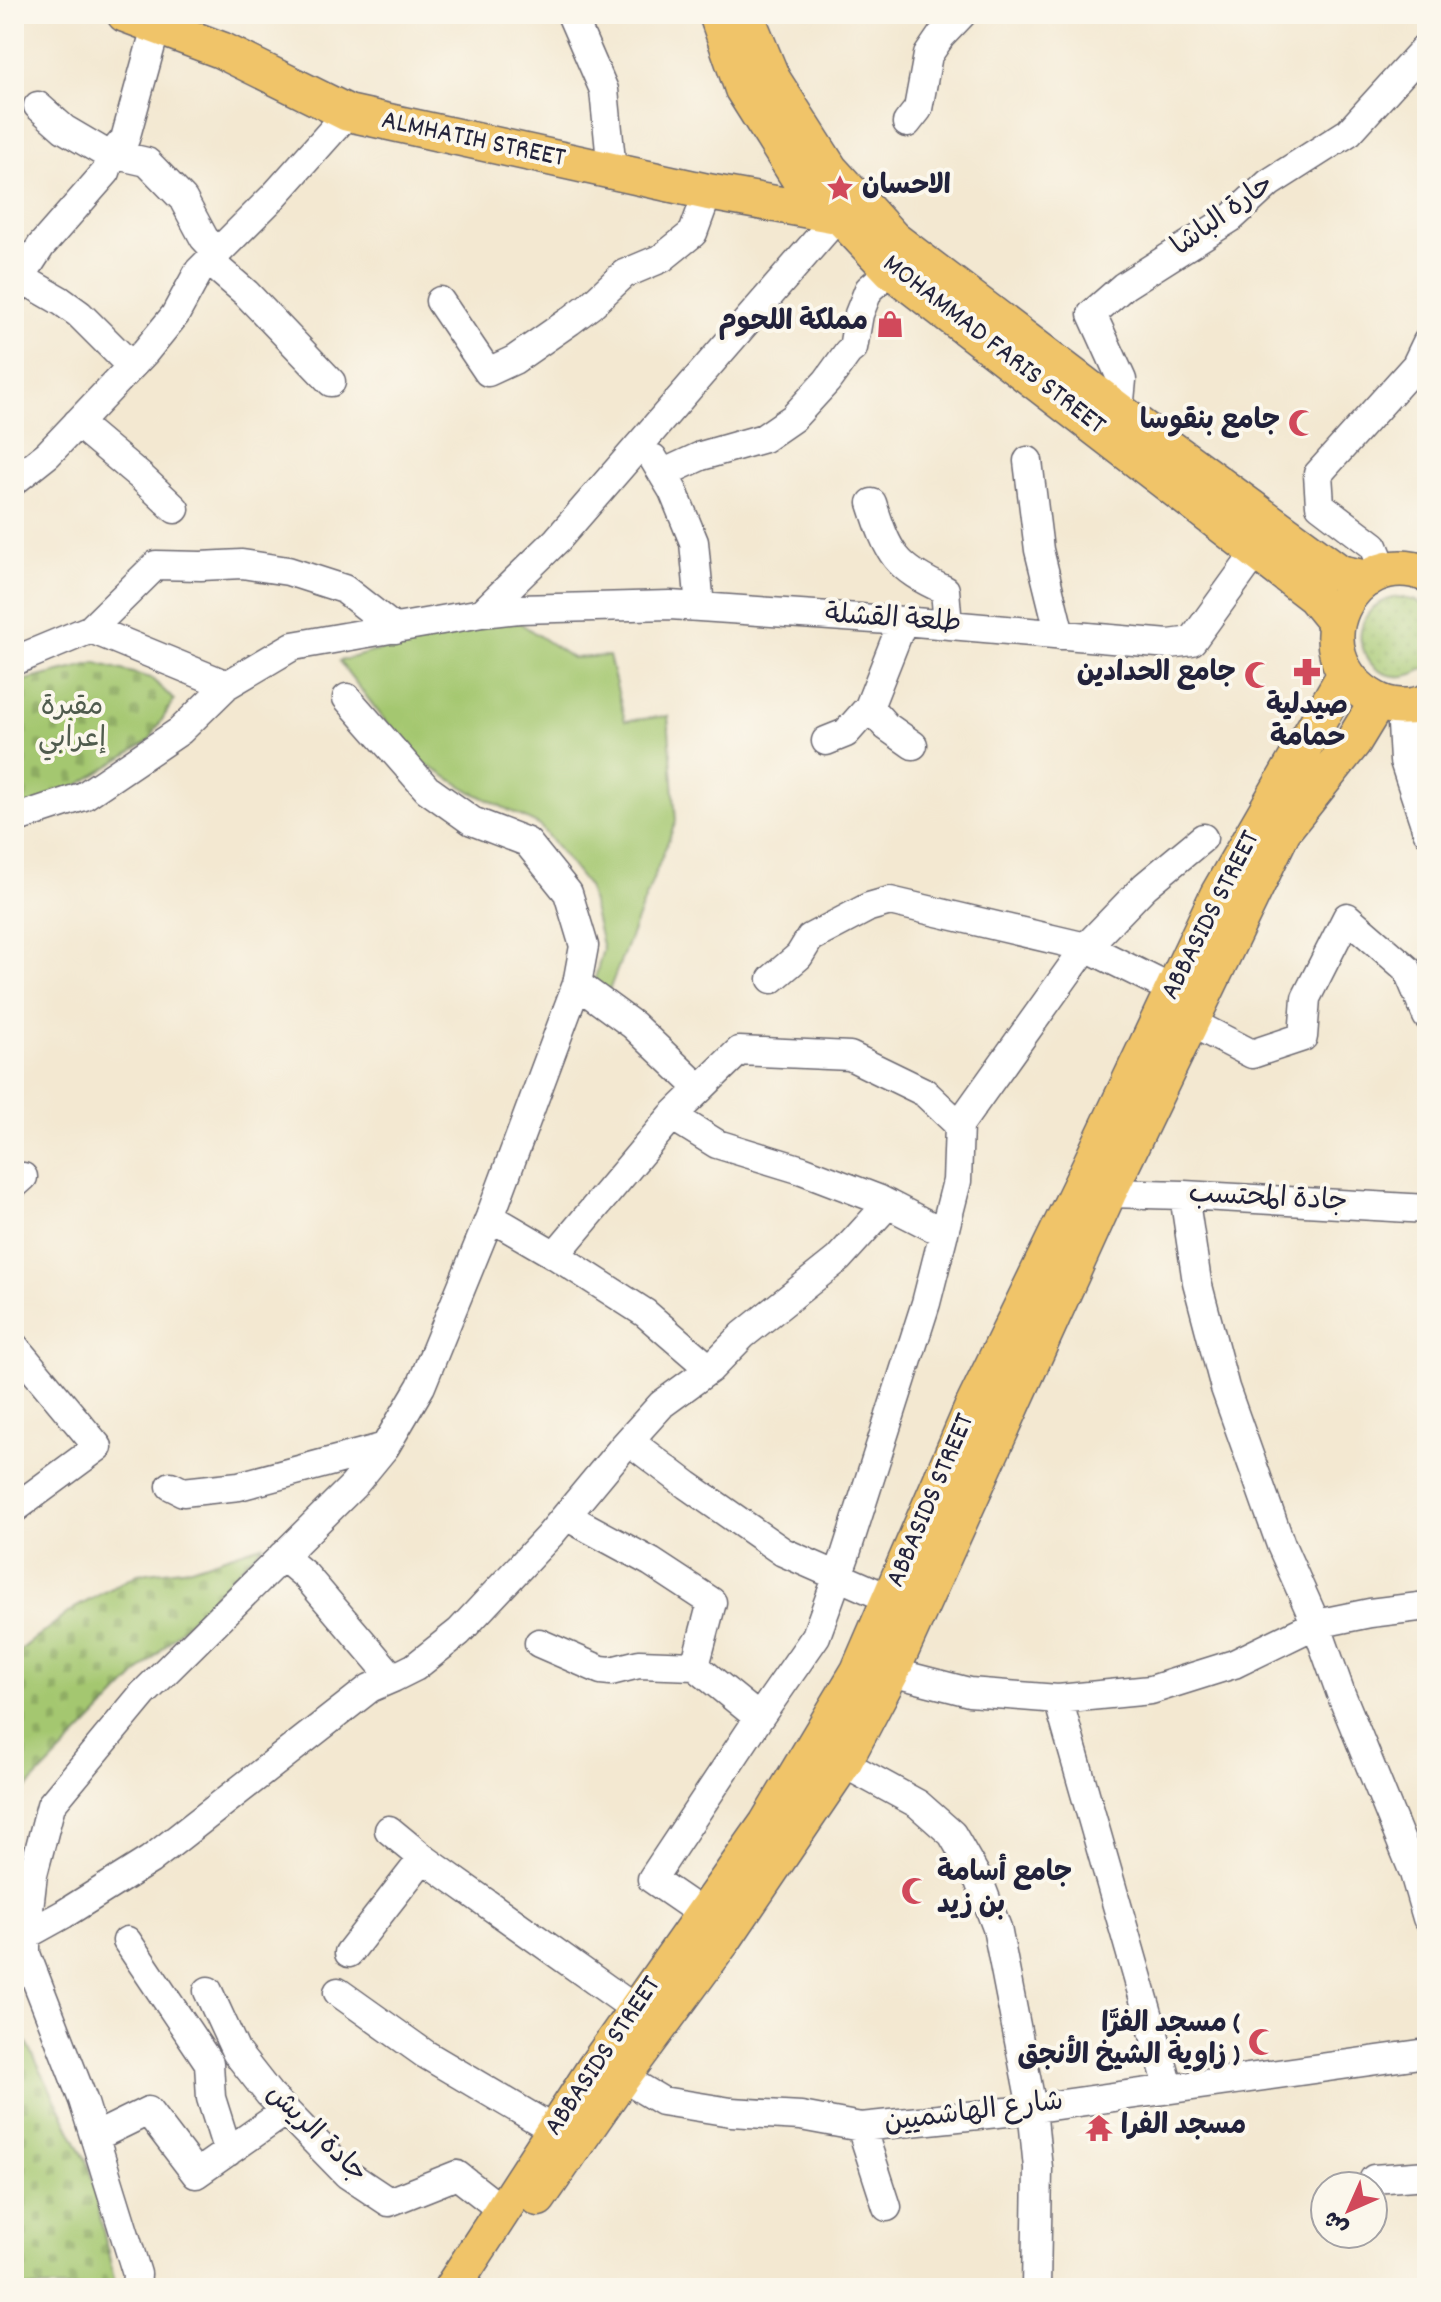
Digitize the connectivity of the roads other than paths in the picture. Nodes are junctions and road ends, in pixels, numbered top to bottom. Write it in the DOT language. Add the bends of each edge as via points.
graph roads {
  1 [pos="571,14"];
  2 [pos="717,14"];
  3 [pos="745,14"];
  4 [pos="962,14"];
  5 [pos="146,18"];
  6 [pos="1427,46"];
  7 [pos="38,106"];
  8 [pos="348,113"];
  9 [pos="907,123"];
  10 [pos="112,154"];
  11 [pos="612,171"];
  12 [pos="708,192"];
  13 [pos="839,215"];
  14 [pos="213,257"];
  15 [pos="891,270"];
  16 [pos="18,285"];
  17 [pos="440,301"];
  18 [pos="1427,342"];
  19 [pos="131,366"];
  20 [pos="331,382"];
  21 [pos="1119,411"];
  22 [pos="77,423"];
  23 [pos="641,442"];
  24 [pos="1028,461"];
  25 [pos="17,472"];
  26 [pos="664,473"];
  27 [pos="872,503"];
  28 [pos="175,509"];
  29 [pos="1257,551"];
  30 [pos="1427,574"];
  31 [pos="1375,575"];
  32 [pos="700,607"];
  33 [pos="482,613"];
  34 [pos="903,621"];
  35 [pos="1336,623"];
  36 [pos="948,625"];
  37 [pos="91,629"];
  38 [pos="395,629"];
  39 [pos="1060,635"];
  40 [pos="14,661"];
  41 [pos="1345,675"];
  42 [pos="227,685"];
  43 [pos="347,698"];
  44 [pos="1402,703"];
  45 [pos="869,707"];
  46 [pos="826,741"];
  47 [pos="913,745"];
  48 [pos="14,819"];
  49 [pos="1427,831"];
  50 [pos="1203,838"];
  51 [pos="1086,947"];
  52 [pos="772,979"];
  53 [pos="577,984"];
  54 [pos="1173,990"];
  55 [pos="1427,1016"];
  56 [pos="1190,1022"];
  57 [pos="700,1089"];
  58 [pos="672,1116"];
  59 [pos="959,1125"];
  60 [pos="1108,1193"];
  61 [pos="1184,1195"];
  62 [pos="888,1204"];
  63 [pos="1427,1209"];
  64 [pos="490,1217"];
  65 [pos="944,1233"];
  66 [pos="555,1255"];
  67 [pos="14,1346"];
  68 [pos="710,1369"];
  69 [pos="629,1441"];
  70 [pos="385,1447"];
  71 [pos="171,1486"];
  72 [pos="14,1509"];
  73 [pos="566,1516"];
  74 [pos="282,1556"];
  75 [pos="838,1576"];
  76 [pos="890,1599"];
  77 [pos="1427,1606"];
  78 [pos="1316,1624"];
  79 [pos="539,1643"];
  80 [pos="695,1666"];
  81 [pos="891,1672"];
  82 [pos="393,1678"];
  83 [pos="1058,1699"];
  84 [pos="759,1718"];
  85 [pos="843,1763"];
  86 [pos="389,1830"];
  87 [pos="423,1858"];
  88 [pos="703,1914"];
  89 [pos="1427,1918"];
  90 [pos="26,1935"];
  91 [pos="127,1941"];
  92 [pos="349,1953"];
  93 [pos="208,1991"];
  94 [pos="338,1992"];
  95 [pos="635,2009"];
  96 [pos="1427,2053"];
  97 [pos="622,2077"];
  98 [pos="1169,2087"];
  99 [pos="1032,2108"];
  100 [pos="286,2111"];
  101 [pos="861,2127"];
  102 [pos="554,2130"];
  103 [pos="95,2137"];
  104 [pos="228,2152"];
  105 [pos="1427,2175"];
  106 [pos="1389,2178"];
  107 [pos="887,2207"];
  108 [pos="502,2210"];
  109 [pos="136,2288"];
  110 [pos="452,2288"];
  111 [pos="484,2288"];
  112 [pos="1036,2288"];
  1 -- 11 [label="street" via="604,90"];
  2 -- 13 [label="main road, MOHAMMAD FARIS STREET" via="743,89 804,186"];
  3 -- 21 [label="main road, MOHAMMAD FARIS STREET" via="772,79 830,170 893,239"];
  4 -- 9 [label="street" via="928,55 918,109"];
  5 -- 8 [label="main road, ALMHATIH STREET"];
  5 -- 10 [label="street" via="125,139"];
  6 -- 21 [label="street, حارة الباشا" via="1349,132 1269,183 1231,218 1124,286 1092,314 1122,380"];
  7 -- 10 [label="street" via="64,129"];
  8 -- 11 [label="main road, ALMHATIH STREET"];
  8 -- 14 [label="street"];
  10 -- 14 [label="street" via="147,162 183,199"];
  10 -- 16 [label="street" via="106,172 41,246"];
  11 -- 12 [label="main road, ALMHATIH STREET"];
  12 -- 13 [label="main road, ALMHATIH STREET"];
  12 -- 17 [label="street" via="693,233 673,250 624,274 570,321 488,372"];
  13 -- 15 [label="main road, MOHAMMAD FARIS STREET"];
  13 -- 23 [label="street"];
  14 -- 19 [label="street" via="199,271 175,315"];
  14 -- 20 [label="street"];
  15 -- 26 [label="street" via="869,289 853,348 793,418 764,438"];
  15 -- 29 [label="main road, MOHAMMAD FARIS STREET"];
  16 -- 19 [label="street" via="61,301"];
  18 -- 31 [label="street" via="1416,365 1318,474 1320,505 1374,546"];
  19 -- 22 [label="street"];
  21 -- 31 [label="main road, MOHAMMAD FARIS STREET" via="1340,573"];
  22 -- 25 [label="street" via="48,454"];
  22 -- 28 [label="street"];
  23 -- 26 [label="street"];
  23 -- 33 [label="street" via="557,540"];
  24 -- 39 [label="street" via="1039,550"];
  26 -- 32 [label="street" via="694,542"];
  27 -- 36 [label="street" via="896,559 945,590"];
  29 -- 35 [label="main road, MOHAMMAD FARIS STREET" via="1314,596"];
  29 -- 39 [label="street, طلعة القشلة" via="1192,641 1169,644"];
  30 -- 31 [label="main road, MOHAMMAD FARIS STREET" via="1402,569"];
  31 -- 35 [label="main road" via="1347,599"];
  32 -- 33 [label="street, طلعة القشلة"];
  32 -- 34 [label="street, طلعة القشلة"];
  33 -- 38 [label="street, طلعة القشلة"];
  34 -- 36 [label="street, طلعة القشلة"];
  34 -- 45 [label="street"];
  35 -- 41 [label="main road" via="1335,641"];
  36 -- 39 [label="street, طلعة القشلة"];
  37 -- 38 [label="street" via="156,565 242,564 288,571 344,589"];
  37 -- 40 [label="street"];
  37 -- 42 [label="street"];
  38 -- 42 [label="street, طلعة القشلة" via="293,646"];
  41 -- 44 [label="main road" via="1360,690"];
  41 -- 54 [label="main road, ABBASIDS STREET" via="1218,895"];
  42 -- 48 [label="street, طلعة القشلة" via="180,731 84,796"];
  43 -- 53 [label="street" via="427,789 472,821 527,842 568,893 584,946"];
  44 -- 49 [label="street" via="1404,761"];
  44 -- 56 [label="main road, ABBASIDS STREET" via="1353,742 1283,830"];
  45 -- 46 [label="street" via="846,733"];
  45 -- 47 [label="street"];
  50 -- 51 [label="street" via="1145,886"];
  51 -- 52 [label="street" via="890,901 810,938 799,956"];
  51 -- 54 [label="street"];
  51 -- 59 [label="street"];
  53 -- 57 [label="street" via="633,1025"];
  53 -- 64 [label="street"];
  54 -- 76 [label="main road, ABBASIDS STREET" via="972,1409"];
  55 -- 56 [label="street" via="1407,969 1347,917 1306,998 1303,1037 1252,1054"];
  56 -- 60 [label="main road, ABBASIDS STREET"];
  57 -- 58 [label="street"];
  57 -- 59 [label="street" via="739,1051 850,1056 924,1092"];
  58 -- 62 [label="street" via="717,1144"];
  58 -- 66 [label="street"];
  59 -- 65 [label="street" via="957,1181"];
  60 -- 61 [label="street, جادة المحتسب"];
  60 -- 81 [label="main road, ABBASIDS STREET"];
  61 -- 63 [label="street, جادة المحتسب"];
  61 -- 78 [label="street" via="1197,1282 1225,1388 1281,1545"];
  62 -- 65 [label="street"];
  62 -- 68 [label="street" via="838,1259 743,1335"];
  64 -- 66 [label="street"];
  64 -- 70 [label="street" via="421,1386"];
  65 -- 75 [label="street"];
  66 -- 68 [label="street" via="645,1313"];
  67 -- 72 [label="street" via="98,1447"];
  68 -- 69 [label="street" via="662,1404"];
  69 -- 73 [label="street"];
  69 -- 75 [label="street" via="783,1552"];
  70 -- 71 [label="street" via="239,1486 183,1492"];
  70 -- 74 [label="street"];
  73 -- 80 [label="street" via="712,1602"];
  73 -- 82 [label="street" via="459,1632"];
  74 -- 82 [label="street" via="306,1576"];
  74 -- 90 [label="street" via="143,1694 51,1805 33,1874"];
  75 -- 76 [label="street"];
  75 -- 84 [label="street" via="816,1636"];
  76 -- 88 [label="main road, ABBASIDS STREET" via="859,1671 767,1824"];
  77 -- 78 [label="street"];
  78 -- 83 [label="street" via="1234,1664 1151,1690"];
  78 -- 89 [label="street"];
  79 -- 80 [label="street" via="601,1670 639,1664"];
  80 -- 84 [label="street"];
  81 -- 83 [label="street" via="969,1692"];
  81 -- 85 [label="main road, ABBASIDS STREET"];
  82 -- 90 [label="street" via="370,1688 150,1860"];
  83 -- 98 [label="street"];
  84 -- 88 [label="street" via="652,1879"];
  85 -- 97 [label="main road, ABBASIDS STREET"];
  85 -- 99 [label="street" via="918,1804 952,1834 979,1881 997,1928"];
  86 -- 87 [label="street"];
  87 -- 92 [label="street"];
  87 -- 95 [label="street"];
  88 -- 95 [label="main road, ABBASIDS STREET"];
  90 -- 103 [label="street" via="26,1954"];
  91 -- 104 [label="street" via="209,2063 211,2098"];
  93 -- 100 [label="street, جادة الريش" via="236,2052"];
  94 -- 102 [label="street" via="425,2054"];
  95 -- 102 [label="main road, ABBASIDS STREET"];
  96 -- 98 [label="street, شارع الهاشميين"];
  97 -- 101 [label="street, شارع الهاشميين" via="662,2101"];
  97 -- 111 [label="main road, ABBASIDS STREET" via="489,2269"];
  98 -- 99 [label="street, شارع الهاشميين"];
  99 -- 101 [label="street, شارع الهاشميين"];
  99 -- 112 [label="street" via="1038,2168"];
  100 -- 104 [label="street"];
  100 -- 108 [label="street, جادة الريش" via="347,2174 389,2202 457,2175"];
  101 -- 107 [label="street"];
  102 -- 108 [label="main road, ABBASIDS STREET"];
  103 -- 104 [label="street" via="148,2111 196,2174"];
  103 -- 109 [label="street" via="137,2274"];
  105 -- 106 [label="street"];
  108 -- 110 [label="main road, ABBASIDS STREET"];
}
